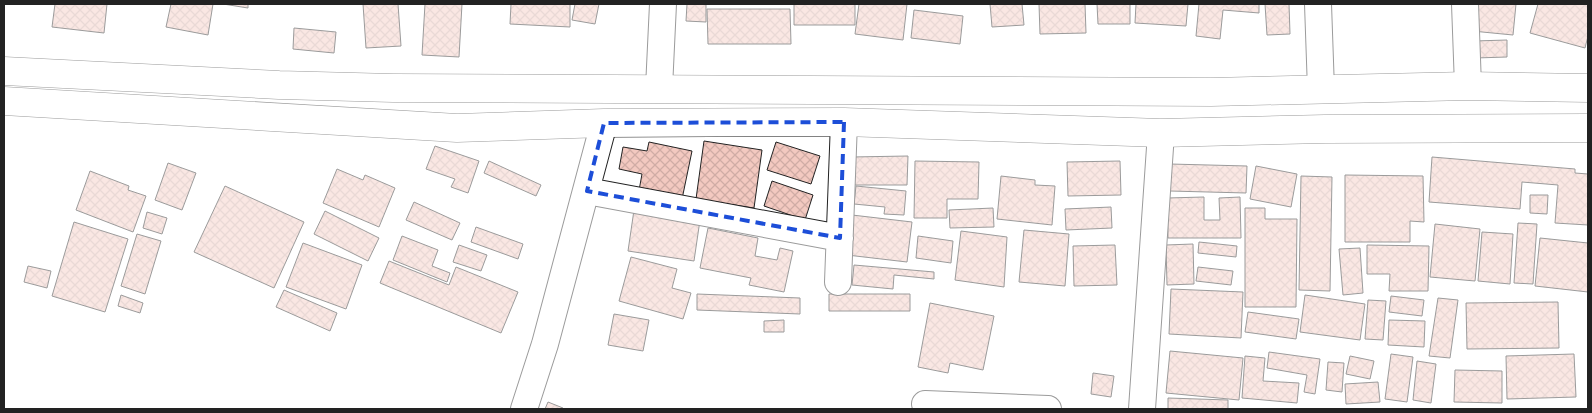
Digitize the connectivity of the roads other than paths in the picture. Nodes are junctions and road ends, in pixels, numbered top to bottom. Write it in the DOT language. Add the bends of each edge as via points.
graph roads {
  1 [pos="663,4"];
  2 [pos="1318,4"];
  3 [pos="1466,4"];
  4 [pos="4,71"];
  5 [pos="57,74"];
  6 [pos="1468,86"];
  7 [pos="659,88"];
  8 [pos="1588,88"];
  9 [pos="1321,90"];
  10 [pos="4,101"];
  11 [pos="54,104"];
  12 [pos="844,122"];
  13 [pos="604,123"];
  14 [pos="1588,128"];
  15 [pos="1161,133"];
  16 [pos="587,191"];
  17 [pos="840,238"];
  18 [pos="838,282"];
  19 [pos="926,404"];
  20 [pos="524,409"];
  21 [pos="1048,409"];
  22 [pos="1142,409"];
  1 -- 7 [label="street"];
  2 -- 9 [label="street"];
  3 -- 6 [label="street"];
  4 -- 5 [label="street"];
  5 -- 7 [label="street" via="279,85"];
  5 -- 11 [label="street"];
  6 -- 8 [label="street"];
  6 -- 9 [label="street"];
  7 -- 9 [label="street"];
  10 -- 11 [label="street"];
  11 -- 13 [label="street" via="457,128"];
  12 -- 13 [label="street"];
  12 -- 15 [label="street"];
  12 -- 17 [label="street"];
  13 -- 16 [label="street"];
  14 -- 15 [label="street"];
  15 -- 22 [label="street"];
  16 -- 17 [label="street"];
  16 -- 20 [label="street"];
  17 -- 18 [label="street"];
  19 -- 21 [label="street"];
}
